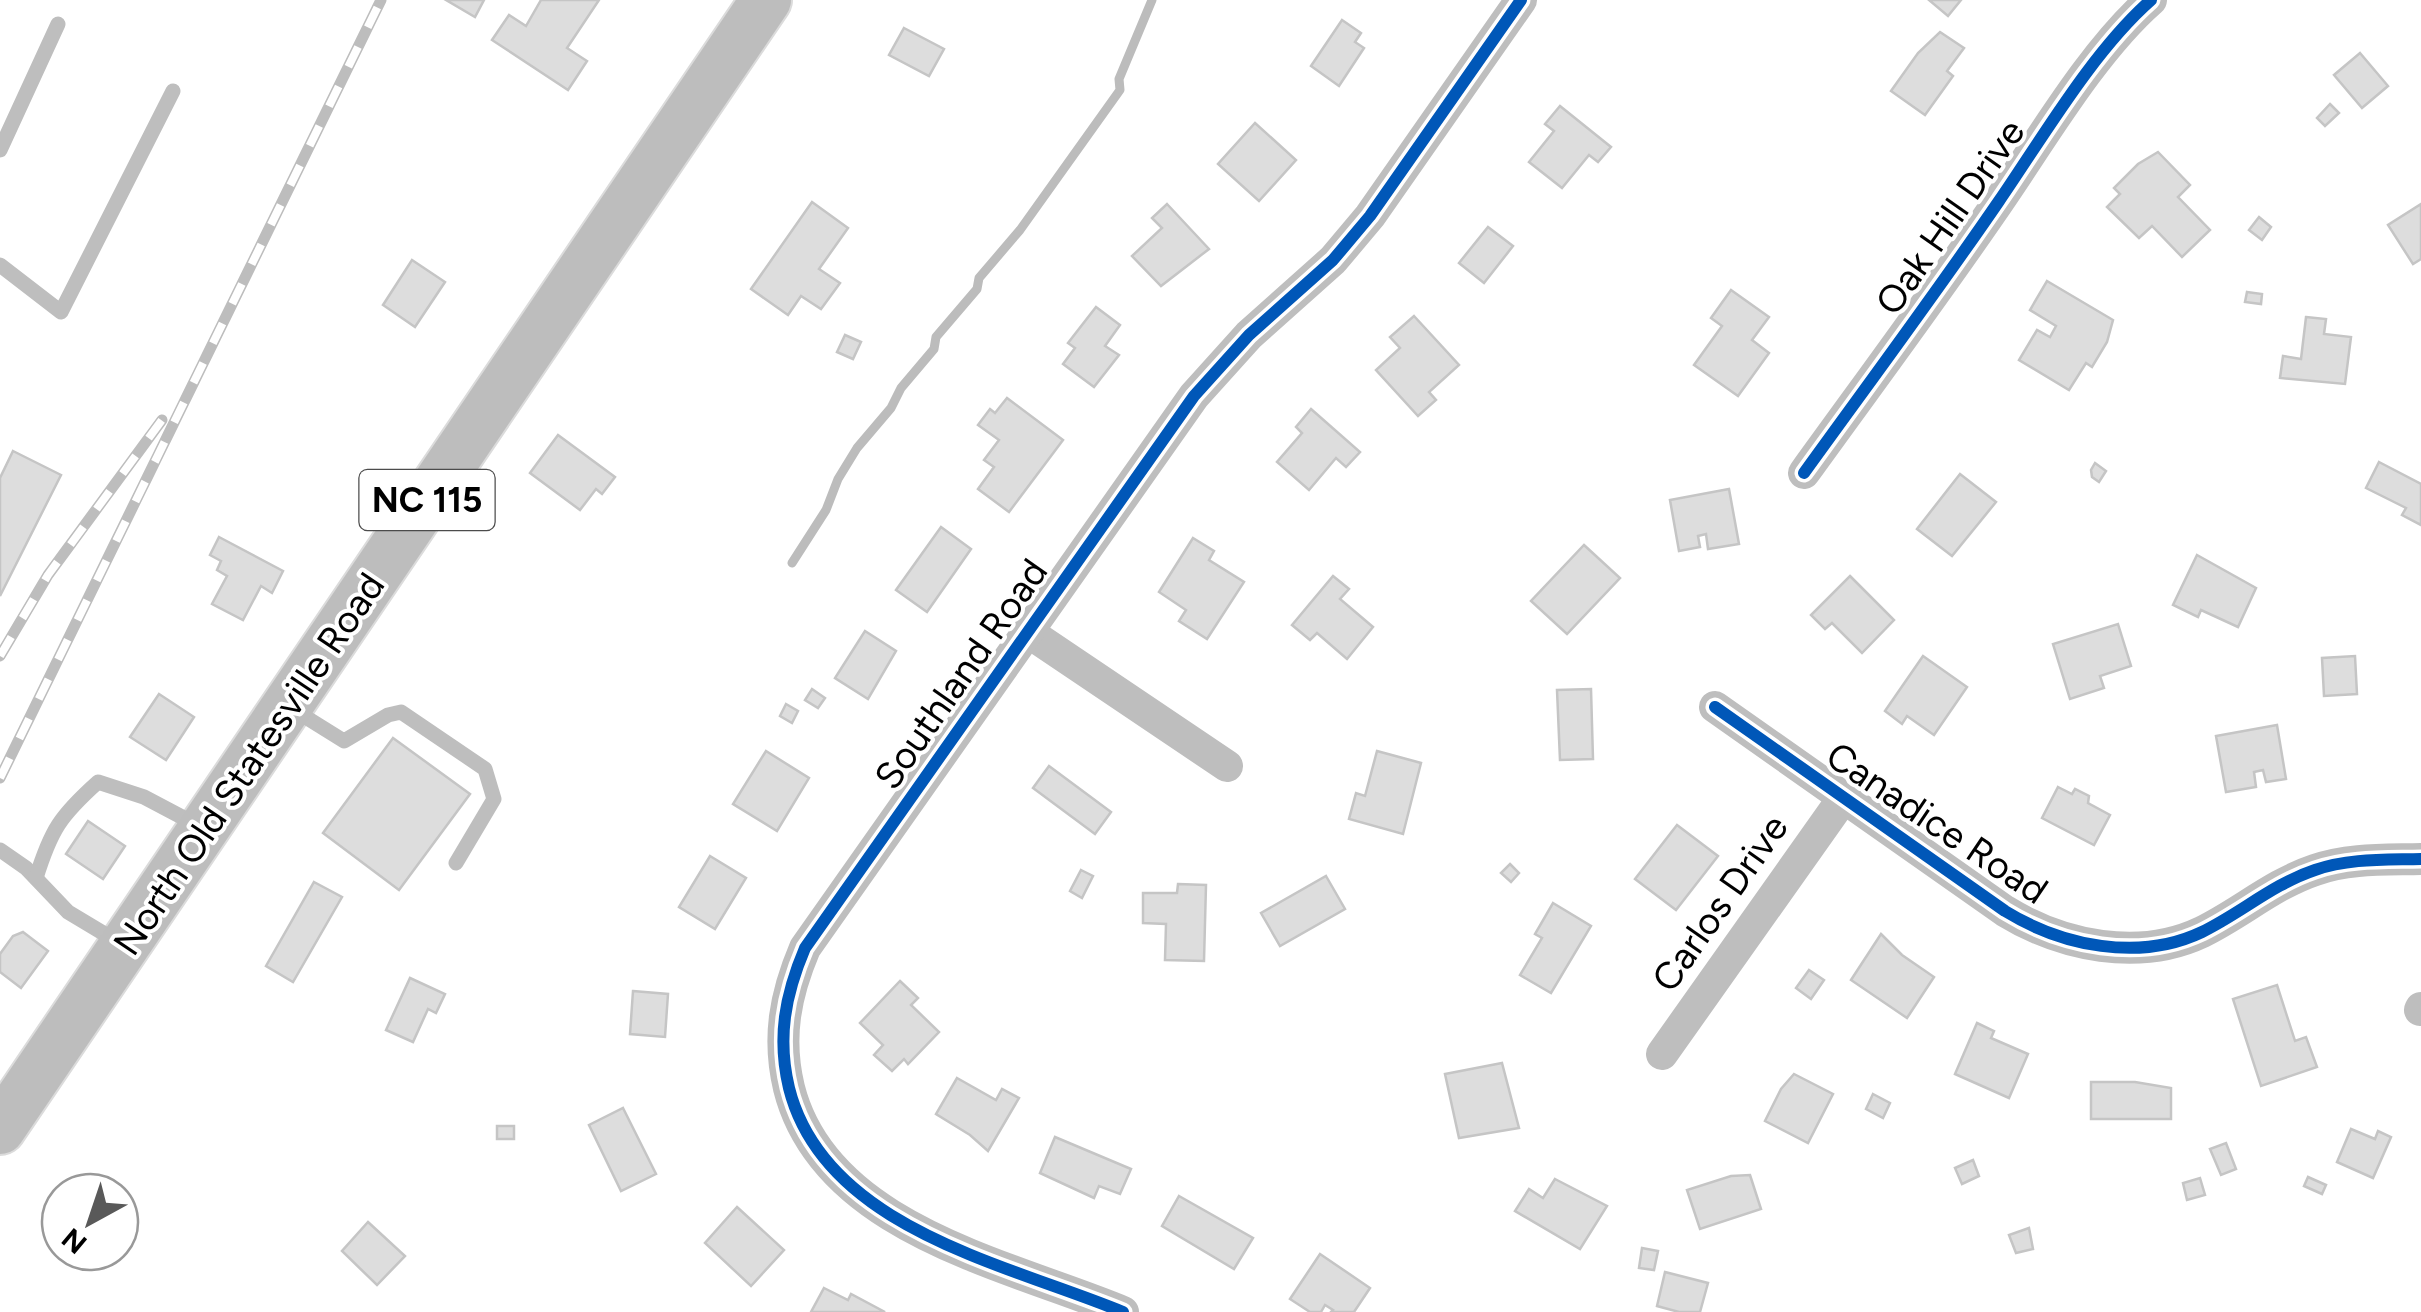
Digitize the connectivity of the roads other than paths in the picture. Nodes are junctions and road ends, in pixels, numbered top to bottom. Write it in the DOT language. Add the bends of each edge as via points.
graph roads {
  1 [pos="766,0"];
  2 [pos="1521,0"];
  3 [pos="2151,0"];
  4 [pos="58,24"];
  5 [pos="172,91"];
  6 [pos="0,150"];
  7 [pos="0,265"];
  8 [pos="1804,473"];
  9 [pos="1028,632"];
  10 [pos="288,706"];
  11 [pos="1716,707"];
  12 [pos="1227,766"];
  13 [pos="1844,798"];
  14 [pos="204,830"];
  15 [pos="0,850"];
  16 [pos="2421,859"];
  17 [pos="456,863"];
  18 [pos="36,878"];
  19 [pos="124,946"];
  20 [pos="1662,1054"];
  21 [pos="0,1130"];
  22 [pos="1122,1312"];
  1 -- 10 [label="main road, North Old Statesville Road / NC 115"];
  2 -- 9 [label="street, Southland Road" via="1370,216 1194,396"];
  3 -- 8 [label="street, Oak Hill Drive" via="2073,93"];
  4 -- 6 [label="lane"];
  5 -- 7 [label="lane" via="61,312"];
  9 -- 12 [label="street"];
  9 -- 22 [label="street, Southland Road" via="805,948 786,1005 784,1068 793,1103 822,1157 886,1213"];
  10 -- 14 [label="main road, North Old Statesville Road / NC 115"];
  10 -- 17 [label="lane" via="344,742 401,712 484,769 494,798"];
  11 -- 13 [label="street, Canadice Road"];
  13 -- 16 [label="street, Canadice Road" via="2028,925 2110,947 2149,947 2190,936 2316,869"];
  13 -- 20 [label="street, Carlos Drive"];
  14 -- 18 [label="lane" via="144,797 98,782 65,811"];
  14 -- 19 [label="main road, North Old Statesville Road / NC 115"];
  15 -- 18 [label="lane"];
  18 -- 19 [label="lane" via="68,912"];
  19 -- 21 [label="main road, North Old Statesville Road / NC 115"];
}
